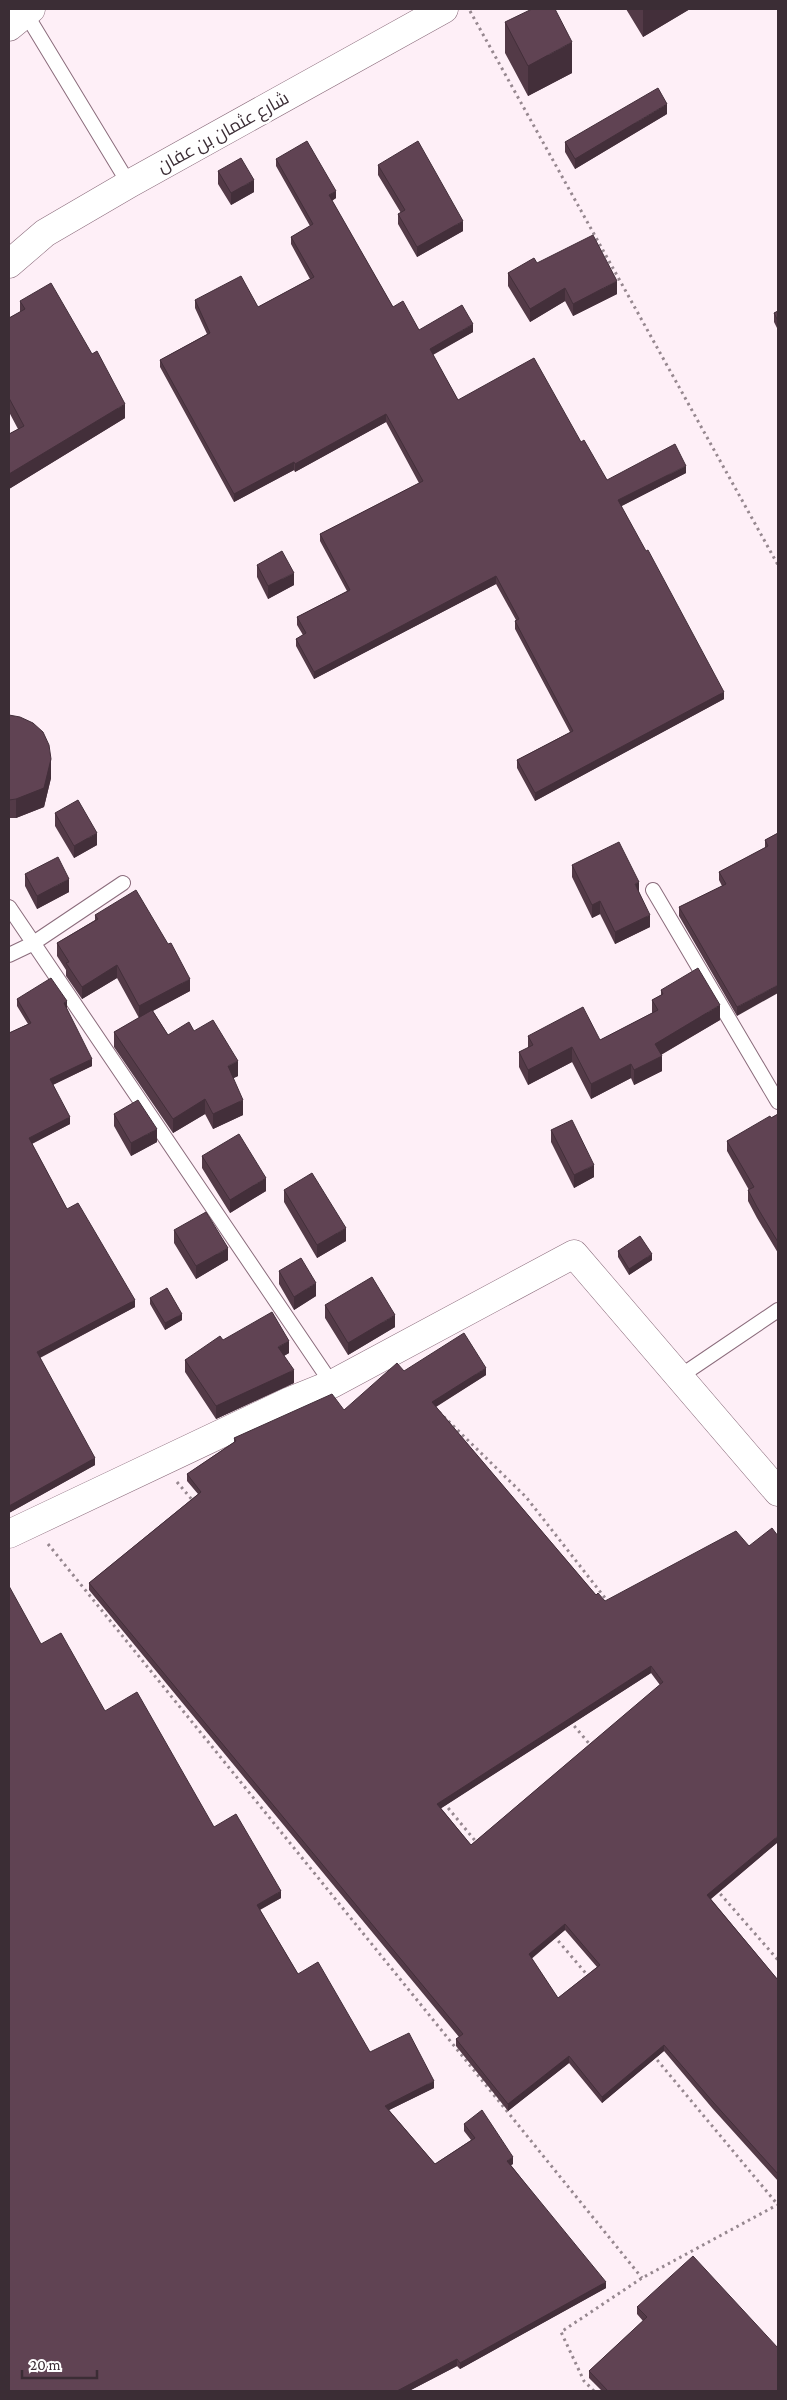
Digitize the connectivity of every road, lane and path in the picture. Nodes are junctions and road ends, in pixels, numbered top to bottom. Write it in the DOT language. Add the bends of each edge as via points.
graph roads {
  1 [pos="444,9"];
  2 [pos="469,9"];
  3 [pos="22,14"];
  4 [pos="129,184"];
  5 [pos="9,264"];
  6 [pos="778,565"];
  7 [pos="123,883"];
  8 [pos="653,890"];
  9 [pos="9,907"];
  10 [pos="32,944"];
  11 [pos="9,955"];
  12 [pos="778,1102"];
  13 [pos="778,1310"];
  14 [pos="678,1377"];
  15 [pos="332,1384"];
  16 [pos="436,1408"];
  17 [pos="161,1462"];
  18 [pos="778,1492"];
  19 [pos="199,1508"];
  20 [pos="20,1528"];
  21 [pos="611,1606"];
  22 [pos="563,1714"];
  23 [pos="596,1751"];
  24 [pos="441,1799"];
  25 [pos="479,1845"];
  26 [pos="713,1885"];
  27 [pos="549,1929"];
  28 [pos="778,1960"];
  29 [pos="593,1983"];
  30 [pos="650,2052"];
  31 [pos="778,2205"];
  32 [pos="642,2278"];
  33 [pos="594,2391"];
  1 -- 4 [label="street, شارع عثمان بن عفان"];
  2 -- 6 [label="path"];
  3 -- 4 [label="lane"];
  4 -- 5 [label="street, شارع عثمان بن عفان" via="45,233"];
  7 -- 10 [label="lane"];
  8 -- 12 [label="lane"];
  9 -- 10 [label="lane"];
  10 -- 11 [label="lane"];
  10 -- 15 [label="lane"];
  13 -- 14 [label="lane"];
  14 -- 15 [label="street" via="574,1254"];
  14 -- 18 [label="street"];
  15 -- 17 [label="street"];
  16 -- 21 [label="path" via="526,1496"];
  17 -- 19 [label="path"];
  17 -- 20 [label="street"];
  20 -- 32 [label="path"];
  22 -- 23 [label="path"];
  24 -- 25 [label="path"];
  26 -- 28 [label="path"];
  27 -- 29 [label="path"];
  30 -- 31 [label="path"];
  31 -- 32 [label="path"];
  32 -- 33 [label="path" via="561,2332 584,2381"];
}
